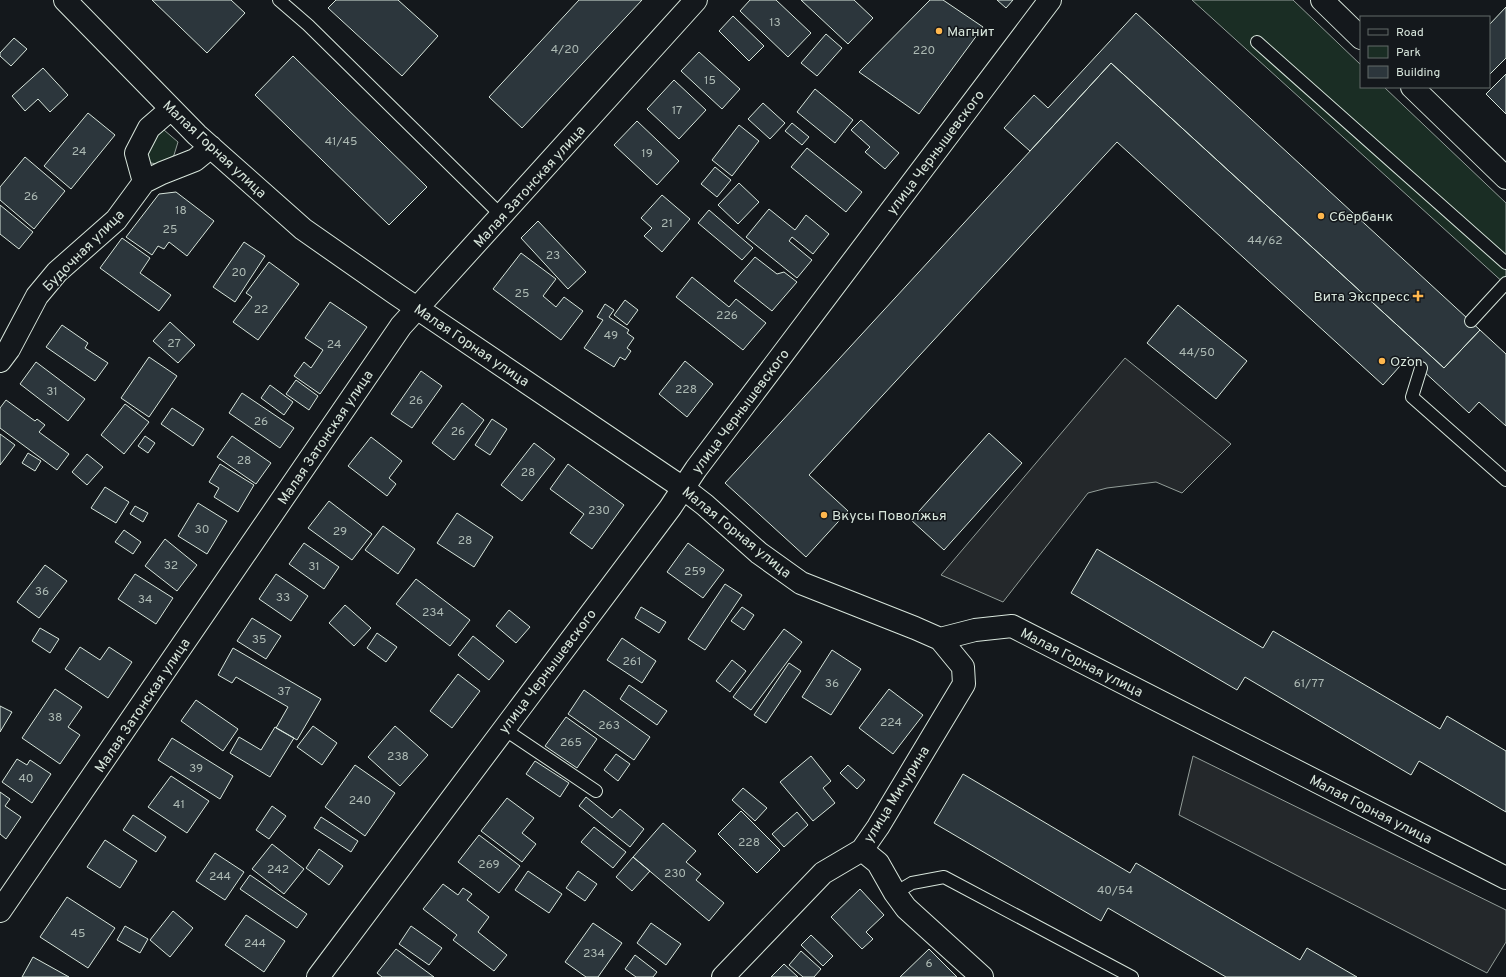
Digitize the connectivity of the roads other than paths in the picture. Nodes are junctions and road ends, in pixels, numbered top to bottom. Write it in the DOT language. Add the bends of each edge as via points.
graph roads {
  1 [pos="65,0"];
  2 [pos="279,0"];
  3 [pos="696,0"];
  4 [pos="1050,0"];
  5 [pos="1322,0"];
  6 [pos="1360,37"];
  7 [pos="1257,42"];
  8 [pos="1413,88"];
  9 [pos="171,109"];
  10 [pos="211,147"];
  11 [pos="1506,178"];
  12 [pos="144,182"];
  13 [pos="502,216"];
  14 [pos="1506,263"];
  15 [pos="1506,283"];
  16 [pos="419,308"];
  17 [pos="1471,321"];
  18 [pos="0,361"];
  19 [pos="1420,368"];
  20 [pos="1506,480"];
  21 [pos="683,488"];
  22 [pos="940,639"];
  23 [pos="504,729"];
  24 [pos="596,791"];
  25 [pos="862,850"];
  26 [pos="1506,878"];
  27 [pos="895,893"];
  28 [pos="0,911"];
  29 [pos="318,977"];
  30 [pos="724,977"];
  31 [pos="982,977"];
  32 [pos="1132,977"];
  1 -- 9 [label="street, Малая Горная улица"];
  2 -- 13 [label="lane" via="308,25"];
  3 -- 13 [label="street, Малая Затонская улица"];
  4 -- 21 [label="street, улица Чернышевского"];
  5 -- 6 [label="street"];
  7 -- 14 [label="lane"];
  8 -- 11 [label="street"];
  9 -- 10 [label="street, Малая Горная улица"];
  9 -- 12 [label="street" via="149,128 136,153"];
  10 -- 12 [label="street, Будочная улица" via="195,160"];
  10 -- 16 [label="street, Малая Горная улица" via="303,229"];
  12 -- 18 [label="street, Будочная улица" via="116,220 57,272 37,296"];
  13 -- 16 [label="street, Малая Затонская улица"];
  15 -- 17 [label="lane"];
  16 -- 21 [label="street, Малая Горная улица"];
  16 -- 28 [label="street, Малая Затонская улица" via="401,326"];
  19 -- 20 [label="lane" via="1412,397"];
  21 -- 22 [label="street, Малая Горная улица" via="759,553 801,584"];
  21 -- 23 [label="street, улица Чернышевского"];
  22 -- 25 [label="street, улица Мичурина" via="963,667 964,684"];
  22 -- 26 [label="street, Малая Горная улица" via="975,630 1012,626"];
  23 -- 24 [label="lane"];
  23 -- 29 [label="street, улица Чернышевского"];
  25 -- 27 [label="street" via="878,863"];
  25 -- 30 [label="street, улица Мичурина" via="823,873"];
  27 -- 31 [label="street" via="906,908"];
  27 -- 32 [label="lane" via="912,884 944,877"];
}
